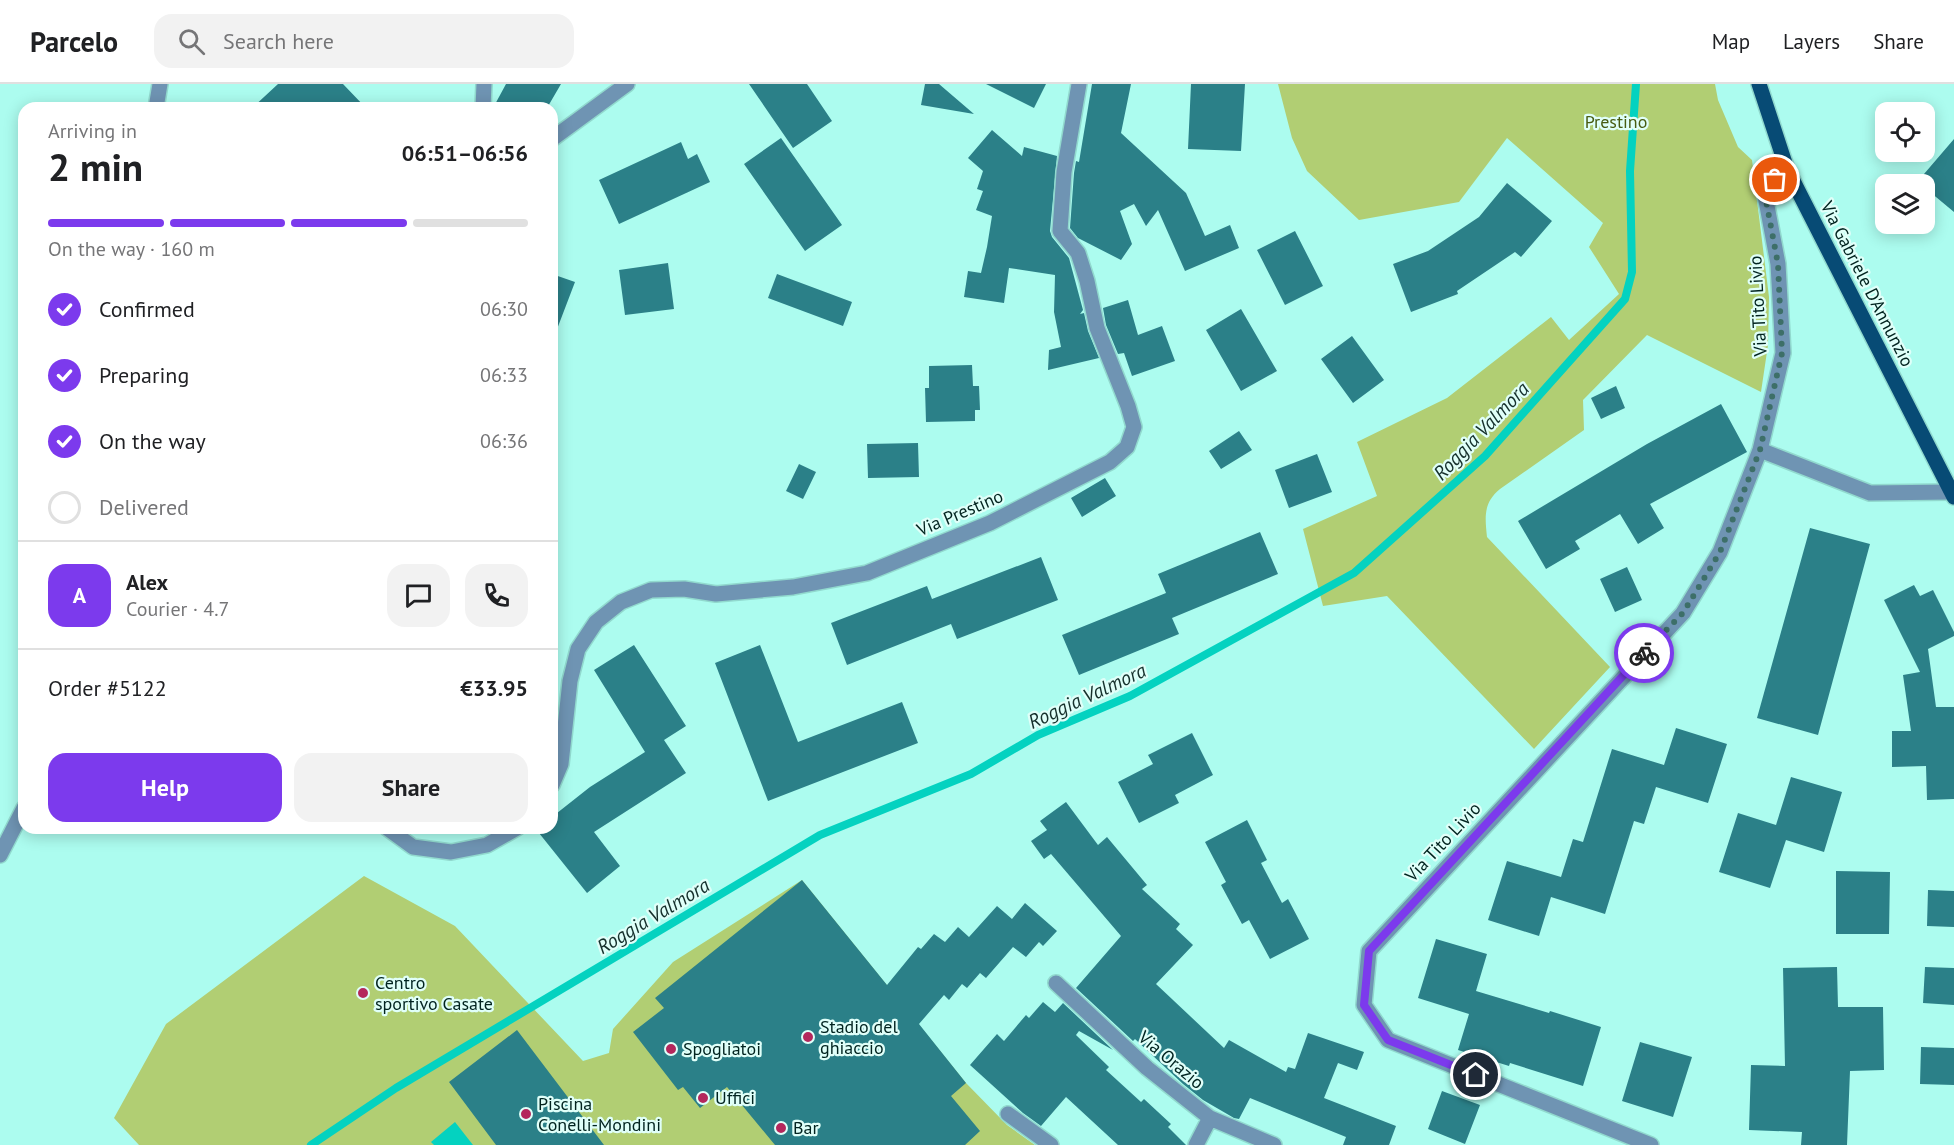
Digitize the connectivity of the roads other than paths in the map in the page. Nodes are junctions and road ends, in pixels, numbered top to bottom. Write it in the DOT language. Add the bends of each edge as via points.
graph roads {
  1 [pos="160,84"];
  2 [pos="484,84"];
  3 [pos="627,84"];
  4 [pos="1079,84"];
  5 [pos="1760,84"];
  6 [pos="157,102"];
  7 [pos="483,102"];
  8 [pos="558,135"];
  9 [pos="1787,170"];
  10 [pos="1760,450"];
  11 [pos="1953,494"];
  12 [pos="558,771"];
  13 [pos="18,820"];
  14 [pos="395,834"];
  15 [pos="506,834"];
  16 [pos="0,855"];
  17 [pos="1056,983"];
  18 [pos="1008,1114"];
  19 [pos="1210,1118"];
  20 [pos="1051,1145"];
  21 [pos="1196,1145"];
  22 [pos="1275,1145"];
  23 [pos="1651,1145"];
  1 -- 6 [label="street"];
  2 -- 7 [label="street"];
  3 -- 8 [label="street"];
  4 -- 12 [label="street, Via Prestino" via="1064,172 1060,231 1078,253 1097,328 1128,406 1134,427 1126,447 1110,462 990,523 867,573 793,587 716,594 684,589 651,590 621,602 596,622 578,649"];
  5 -- 9 [label="main road, Via Gabriele D'Annunzio"];
  9 -- 10 [label="street, Via Tito Livio" via="1764,190 1778,264 1782,353"];
  9 -- 11 [label="main road, Via Gabriele D'Annunzio"];
  10 -- 11 [label="street" via="1870,493"];
  10 -- 23 [label="street, Via Tito Livio" via="1720,552 1683,613 1369,951 1364,1005 1388,1040"];
  13 -- 16 [label="street"];
  14 -- 15 [label="street" via="413,847 451,852 487,845"];
  17 -- 19 [label="street, Via Orazio" via="1147,1068"];
  18 -- 20 [label="street"];
  19 -- 21 [label="street"];
  19 -- 22 [label="street, Via Orazio"];
}
